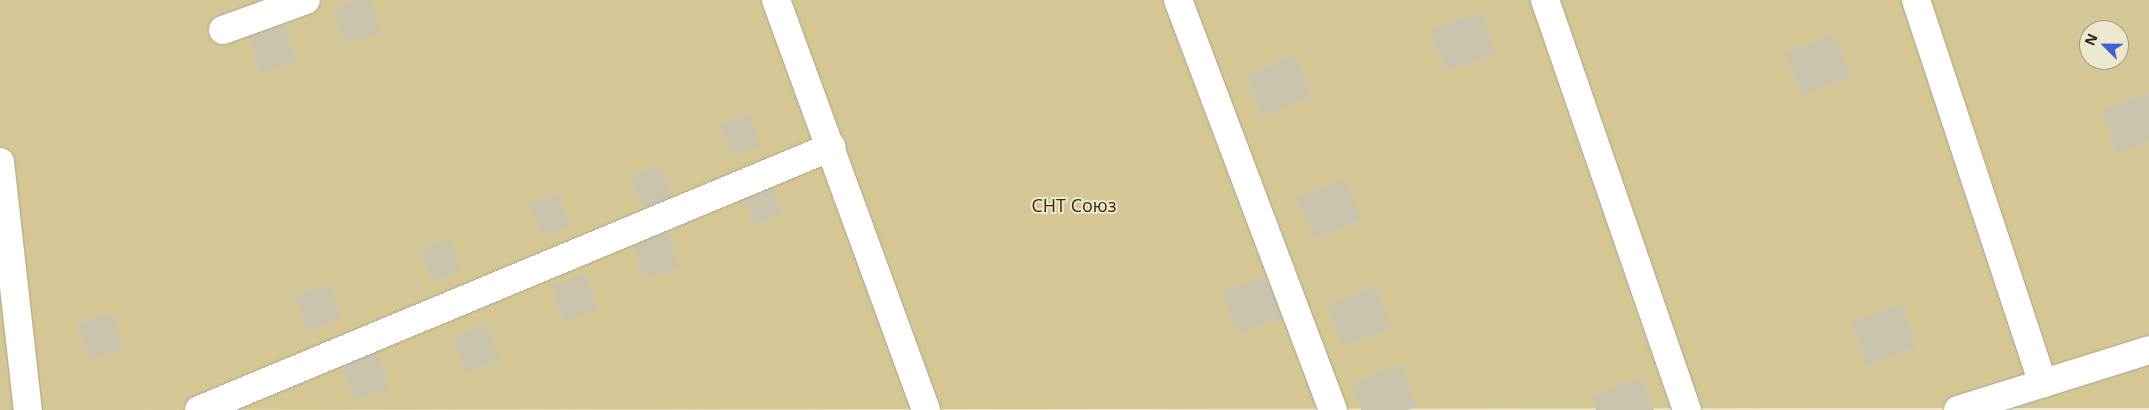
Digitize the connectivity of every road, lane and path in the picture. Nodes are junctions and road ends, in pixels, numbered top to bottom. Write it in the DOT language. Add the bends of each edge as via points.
graph roads {
  1 [pos="306,0"];
  2 [pos="776,0"];
  3 [pos="1178,0"];
  4 [pos="1544,0"];
  5 [pos="1916,0"];
  6 [pos="223,30"];
  7 [pos="831,147"];
  8 [pos="0,162"];
  9 [pos="2149,350"];
  10 [pos="2043,384"];
  11 [pos="28,410"];
  12 [pos="200,410"];
  13 [pos="926,410"];
  14 [pos="1333,410"];
  15 [pos="1688,410"];
  16 [pos="1958,410"];
  1 -- 6 [label="street"];
  2 -- 7 [label="street"];
  3 -- 14 [label="street"];
  4 -- 15 [label="street"];
  5 -- 10 [label="street"];
  7 -- 12 [label="street"];
  7 -- 13 [label="street"];
  8 -- 11 [label="street"];
  9 -- 10 [label="street"];
  10 -- 16 [label="street"];
}
